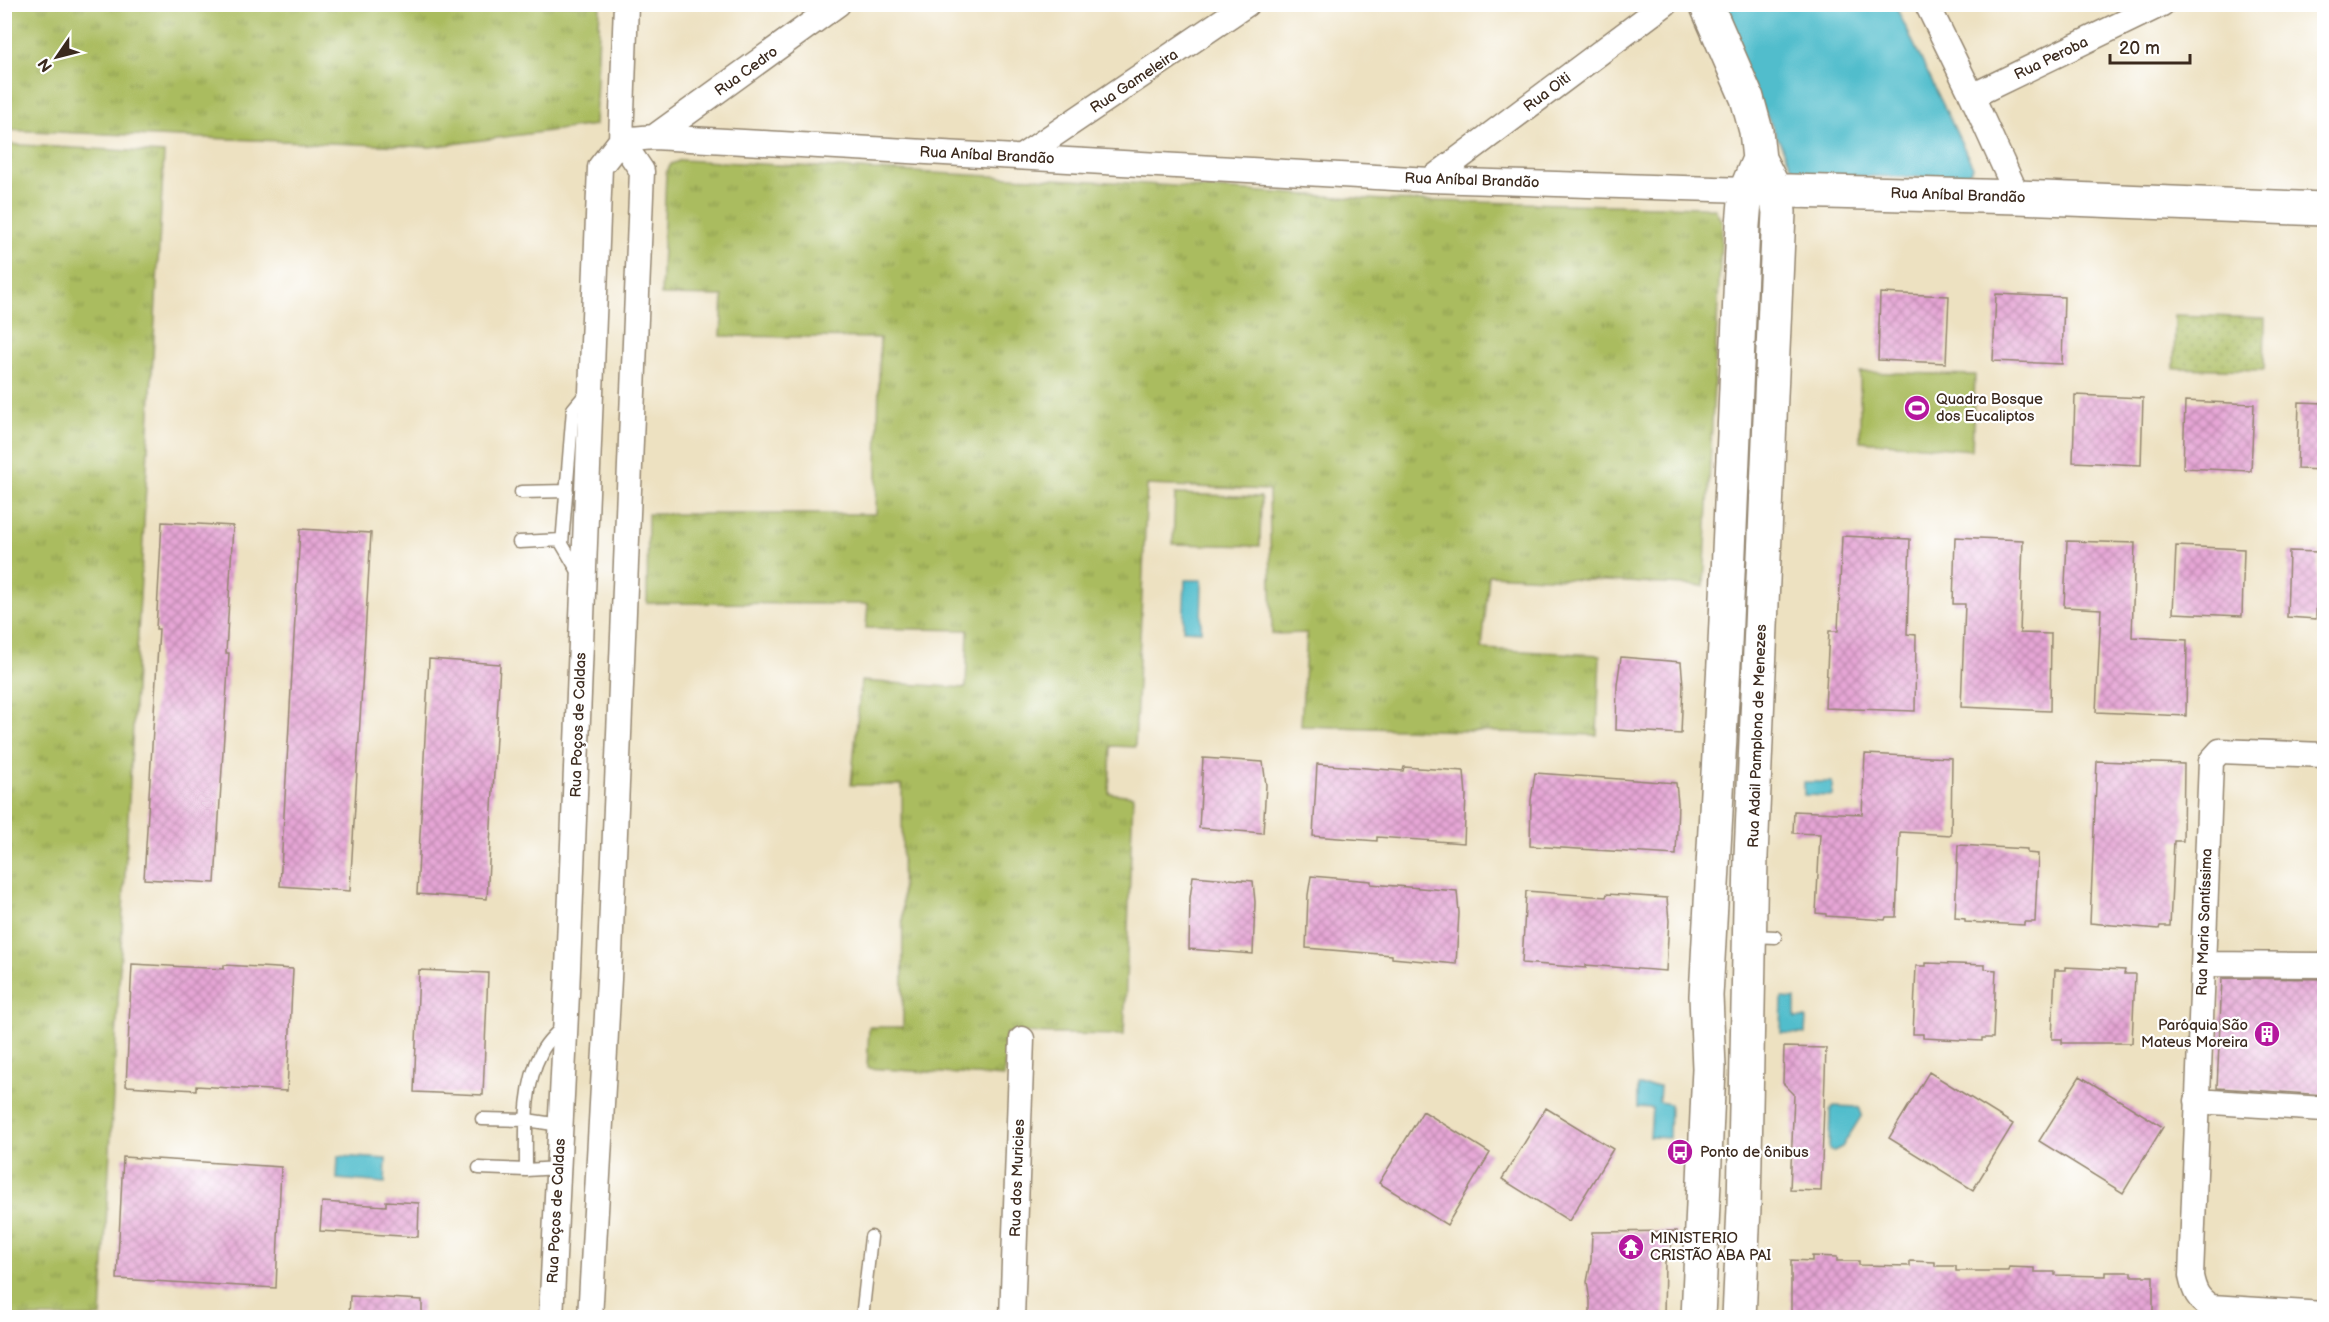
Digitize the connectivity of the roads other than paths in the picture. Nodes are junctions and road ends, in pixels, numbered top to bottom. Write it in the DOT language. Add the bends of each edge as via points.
graph roads {
  1 [pos="626,4"];
  2 [pos="838,4"];
  3 [pos="1247,4"];
  4 [pos="1665,4"];
  5 [pos="1706,4"];
  6 [pos="1927,4"];
  7 [pos="2162,4"];
  8 [pos="1972,96"];
  9 [pos="654,137"];
  10 [pos="621,140"];
  11 [pos="1021,157"];
  12 [pos="1430,180"];
  13 [pos="1761,190"];
  14 [pos="2018,197"];
  15 [pos="2325,209"];
  16 [pos="591,388"];
  17 [pos="1732,471"];
  18 [pos="567,491"];
  19 [pos="521,492"];
  20 [pos="1766,524"];
  21 [pos="562,540"];
  22 [pos="519,542"];
  23 [pos="1728,567"];
  24 [pos="584,580"];
  25 [pos="1762,619"];
  26 [pos="2325,755"];
  27 [pos="1713,855"];
  28 [pos="1751,856"];
  29 [pos="2203,964"];
  30 [pos="2325,965"];
  31 [pos="565,1024"];
  32 [pos="1022,1039"];
  33 [pos="2197,1101"];
  34 [pos="2325,1109"];
  35 [pos="482,1119"];
  36 [pos="527,1120"];
  37 [pos="560,1125"];
  38 [pos="479,1168"];
  39 [pos="558,1168"];
  40 [pos="526,1170"];
  41 [pos="871,1237"];
  42 [pos="1699,1284"];
  43 [pos="2325,1314"];
  44 [pos="551,1317"];
  45 [pos="590,1317"];
  46 [pos="862,1317"];
  47 [pos="1012,1317"];
  48 [pos="1698,1317"];
  49 [pos="1709,1317"];
  50 [pos="1739,1317"];
  1 -- 10 [label="street"];
  2 -- 9 [label="street, Rua Cedro"];
  3 -- 11 [label="street, Rua Gameleira"];
  4 -- 12 [label="street, Rua Oiti"];
  5 -- 13 [label="main road, Rua Adail Pamplona de Menezes" via="1747,98 1756,131"];
  6 -- 8 [label="street"];
  7 -- 8 [label="street, Rua Peroba"];
  8 -- 14 [label="street"];
  9 -- 10 [label="street, Rua Aníbal Brandão"];
  9 -- 11 [label="street, Rua Aníbal Brandão"];
  10 -- 16 [label="street, Rua Poços de Caldas" via="600,168"];
  10 -- 45 [label="street" via="642,171 609,979"];
  11 -- 12 [label="street, Rua Aníbal Brandão"];
  12 -- 13 [label="street, Rua Aníbal Brandão"];
  13 -- 14 [label="main road, Rua Aníbal Brandão"];
  13 -- 17 [label="main road, Rua Adail Pamplona de Menezes"];
  13 -- 20 [label="main road, Rua Adail Pamplona de Menezes" via="1779,223"];
  14 -- 15 [label="main road, Rua Aníbal Brandão"];
  16 -- 18 [label="lane" via="573,409"];
  16 -- 24 [label="street, Rua Poços de Caldas"];
  17 -- 20 [label="main road" via="1738,481 1742,517 1749,523"];
  17 -- 23 [label="main road, Rua Adail Pamplona de Menezes"];
  18 -- 19 [label="lane"];
  18 -- 21 [label="lane"];
  20 -- 25 [label="main road, Rua Adail Pamplona de Menezes"];
  21 -- 22 [label="lane"];
  21 -- 24 [label="lane"];
  23 -- 25 [label="main road" via="1749,571 1754,577 1753,606"];
  23 -- 27 [label="main road, Rua Adail Pamplona de Menezes"];
  24 -- 31 [label="street, Rua Poços de Caldas"];
  25 -- 28 [label="main road, Rua Adail Pamplona de Menezes"];
  26 -- 29 [label="street, Rua Maria Santíssima" via="2220,751 2211,761"];
  27 -- 28 [label="main road"];
  27 -- 42 [label="main road, Rua Adail Pamplona de Menezes"];
  28 -- 50 [label="main road, Rua Adail Pamplona de Menezes" via="1762,937"];
  29 -- 30 [label="street"];
  29 -- 33 [label="street, Rua Maria Santíssima"];
  31 -- 36 [label="lane" via="542,1050 533,1070"];
  31 -- 37 [label="street, Rua Poços de Caldas"];
  32 -- 47 [label="street, Rua dos Muricies"];
  33 -- 34 [label="street"];
  33 -- 43 [label="street, Rua Maria Santíssima" via="2191,1276 2200,1300 2211,1307"];
  35 -- 36 [label="lane"];
  36 -- 37 [label="lane"];
  36 -- 40 [label="lane"];
  37 -- 39 [label="street, Rua Poços de Caldas"];
  38 -- 40 [label="lane"];
  39 -- 40 [label="lane"];
  39 -- 44 [label="street, Rua Poços de Caldas"];
  41 -- 46 [label="lane"];
  42 -- 48 [label="main road, Rua Adail Pamplona de Menezes"];
  42 -- 49 [label="main road" via="1708,1298"];
}
